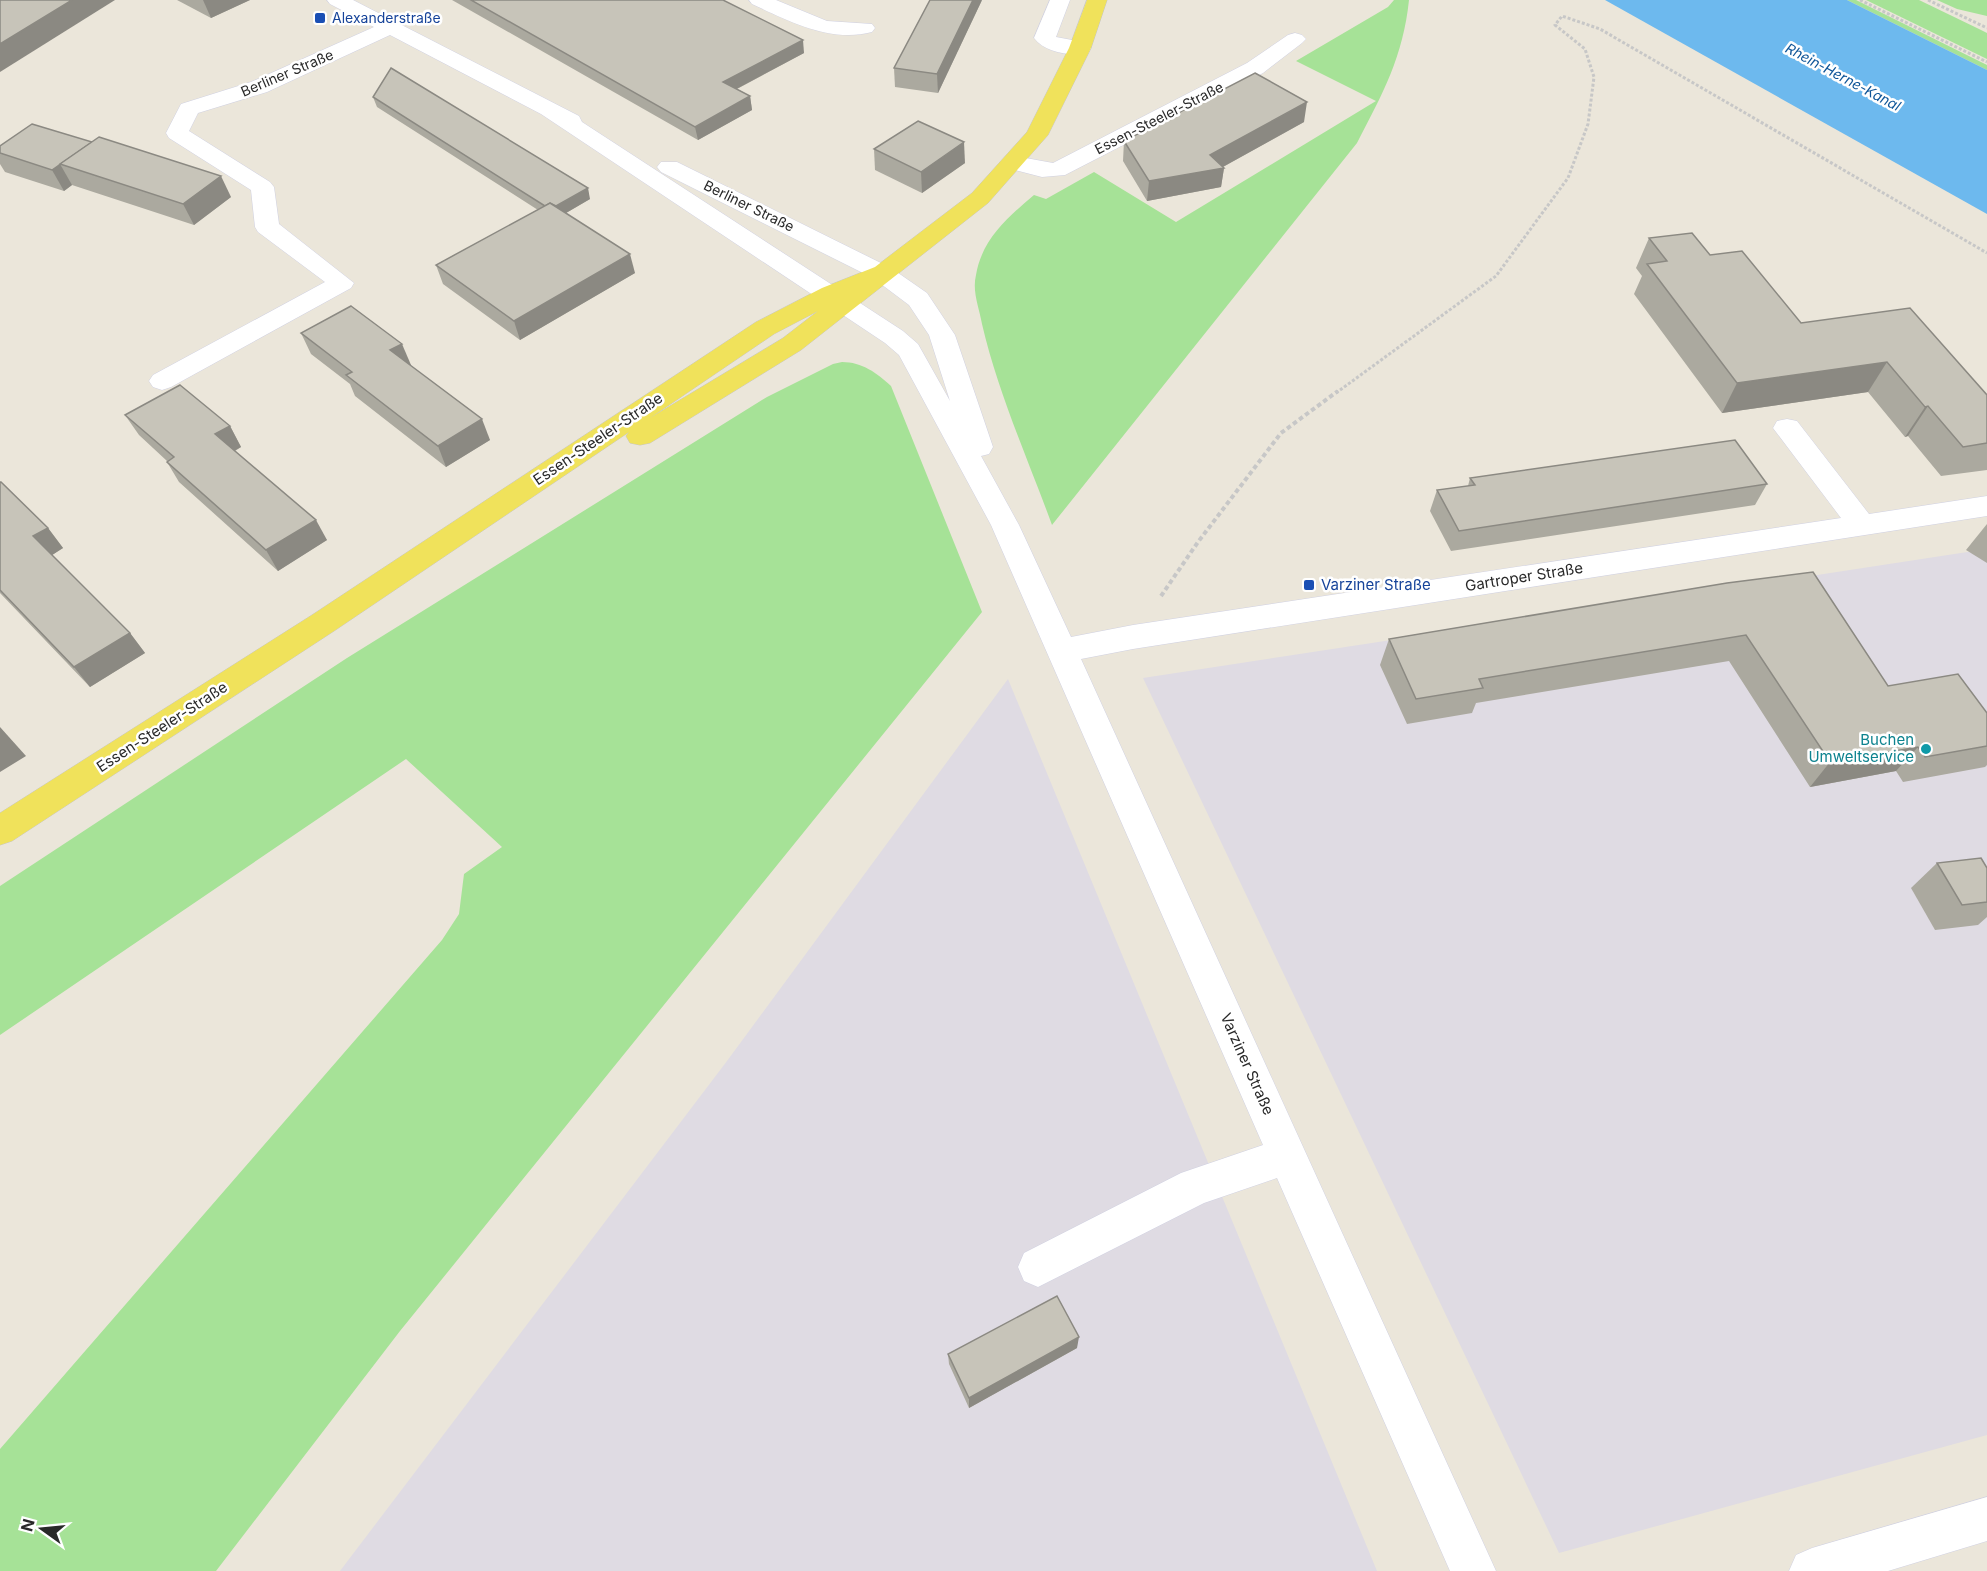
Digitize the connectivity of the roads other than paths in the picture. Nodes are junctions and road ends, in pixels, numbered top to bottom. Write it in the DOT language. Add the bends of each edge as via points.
graph roads {
  1 [pos="337,0"];
  2 [pos="759,0"];
  3 [pos="1060,0"];
  4 [pos="1097,0"];
  5 [pos="391,27"];
  6 [pos="866,28"];
  7 [pos="1295,39"];
  8 [pos="1080,48"];
  9 [pos="550,111"];
  10 [pos="1015,163"];
  11 [pos="882,273"];
  12 [pos="839,299"];
  13 [pos="162,381"];
  14 [pos="1787,428"];
  15 [pos="1987,506"];
  16 [pos="1005,525"];
  17 [pos="1862,525"];
  18 [pos="1062,651"];
  19 [pos="0,831"];
  20 [pos="1288,1156"];
  21 [pos="1038,1266"];
  22 [pos="1987,1519"];
  23 [pos="1473,1571"];
  24 [pos="1812,1571"];
  1 -- 5 [label="street, Berliner Straße"];
  2 -- 6 [label="street" via="825,27"];
  3 -- 8 [label="street" via="1046,38 1050,43"];
  4 -- 8 [label="main road, Essen-Steeler-Straße"];
  5 -- 9 [label="street, Berliner Straße"];
  5 -- 13 [label="street, Berliner Straße" via="259,87 189,109 177,133 262,187 267,227 342,284"];
  7 -- 10 [label="street, Essen-Steeler-Straße" via="1255,68 1058,170"];
  8 -- 10 [label="main road, Essen-Steeler-Straße" via="1048,117"];
  9 -- 11 [label="street, Berliner Straße"];
  9 -- 12 [label="street, Berliner Straße"];
  10 -- 11 [label="main road, Essen-Steeler-Straße" via="980,198"];
  11 -- 12 [label="main road, Essen-Steeler-Straße"];
  11 -- 16 [label="street, Varziner Straße" via="918,299 942,335"];
  12 -- 16 [label="street, Varziner Straße" via="909,350"];
  12 -- 19 [label="main road, Essen-Steeler-Straße" via="769,359 323,623"];
  14 -- 17 [label="street"];
  15 -- 17 [label="street, Gartroper Straße"];
  16 -- 18 [label="street, Varziner Straße"];
  17 -- 18 [label="street, Gartroper Straße"];
  18 -- 20 [label="street, Varziner Straße"];
  20 -- 21 [label="street" via="1195,1187"];
  20 -- 23 [label="street, Varziner Straße"];
  22 -- 24 [label="street"];
}
